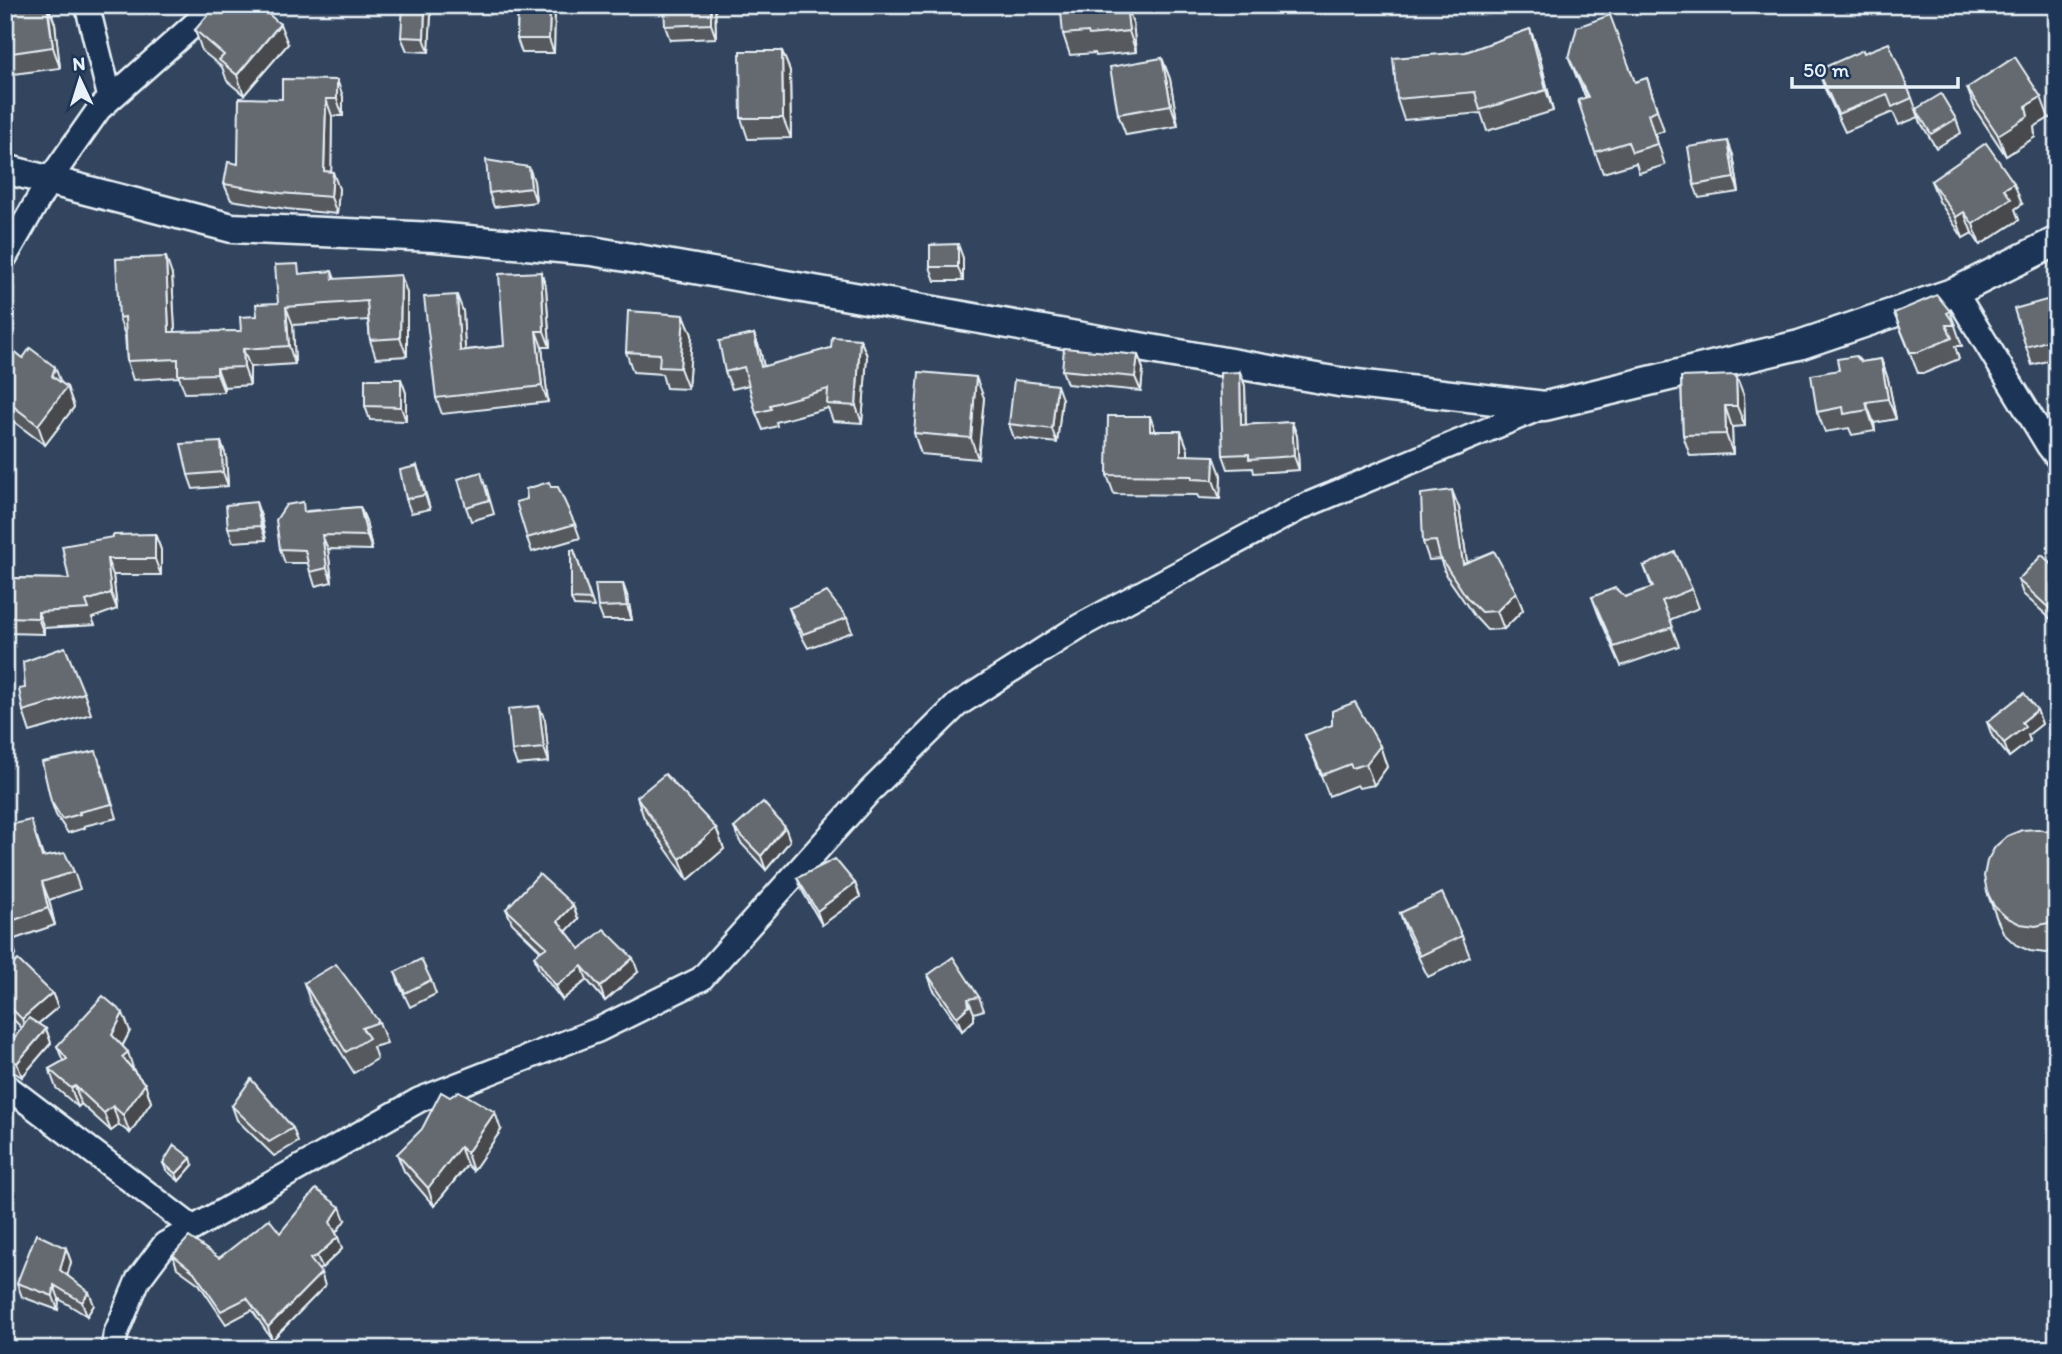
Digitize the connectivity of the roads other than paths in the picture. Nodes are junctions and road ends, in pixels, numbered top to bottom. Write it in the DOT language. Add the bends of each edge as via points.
graph roads {
  1 [pos="87,5"];
  2 [pos="216,5"];
  3 [pos="110,99"];
  4 [pos="5,169"];
  5 [pos="50,180"];
  6 [pos="2057,241"];
  7 [pos="5,257"];
  8 [pos="1955,292"];
  9 [pos="1545,406"];
  10 [pos="2057,457"];
  11 [pos="5,1085"];
  12 [pos="193,1228"];
  13 [pos="113,1349"];
  1 -- 3 [label="street"];
  2 -- 3 [label="street"];
  3 -- 5 [label="street"];
  4 -- 5 [label="street"];
  5 -- 7 [label="street"];
  5 -- 9 [label="street" via="232,228 435,237 592,251 1339,382"];
  6 -- 8 [label="street"];
  8 -- 9 [label="street" via="1800,345"];
  8 -- 10 [label="street"];
  9 -- 12 [label="street" via="1302,508 1080,626 957,705 870,792 701,979 598,1030 419,1101"];
  11 -- 12 [label="street"];
  12 -- 13 [label="street" via="165,1244 138,1280"];
}
